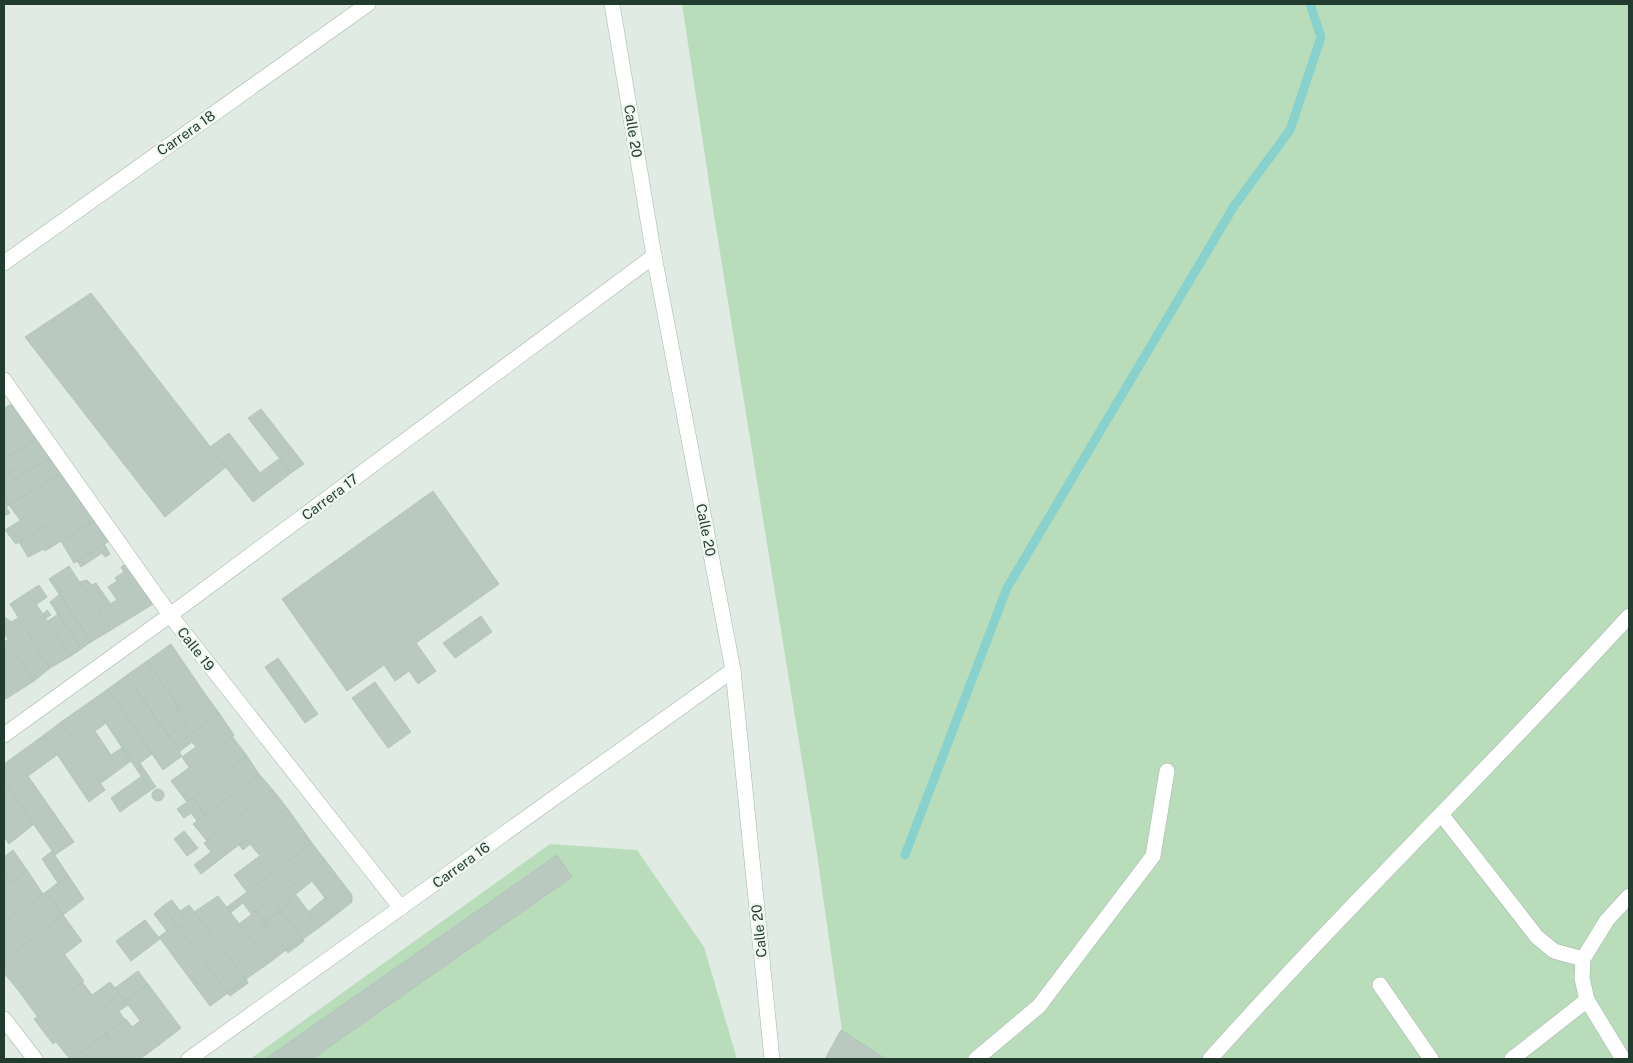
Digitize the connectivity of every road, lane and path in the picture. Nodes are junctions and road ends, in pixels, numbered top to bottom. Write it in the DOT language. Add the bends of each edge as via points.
graph roads {
  1 [pos="368,4"];
  2 [pos="612,4"];
  3 [pos="654,256"];
  4 [pos="4,263"];
  5 [pos="4,380"];
  6 [pos="170,615"];
  7 [pos="1629,616"];
  8 [pos="733,670"];
  9 [pos="4,735"];
  10 [pos="1167,771"];
  11 [pos="1441,814"];
  12 [pos="1629,896"];
  13 [pos="401,908"];
  14 [pos="1583,959"];
  15 [pos="1380,985"];
  16 [pos="1587,1000"];
  17 [pos="4,1019"];
  18 [pos="35,1059"];
  19 [pos="189,1059"];
  20 [pos="772,1059"];
  21 [pos="976,1059"];
  22 [pos="1210,1059"];
  23 [pos="1431,1059"];
  24 [pos="1512,1059"];
  25 [pos="1622,1059"];
  1 -- 4 [label="street, Carrera 18"];
  2 -- 3 [label="street, Calle 20"];
  3 -- 6 [label="street, Carrera 17"];
  3 -- 8 [label="street, Calle 20"];
  5 -- 6 [label="street, Calle 19"];
  6 -- 9 [label="street, Carrera 17"];
  6 -- 13 [label="street, Calle 19"];
  7 -- 11 [label="street"];
  8 -- 13 [label="street, Carrera 16"];
  8 -- 20 [label="street, Calle 20"];
  10 -- 21 [label="street" via="1153,856 1039,1006"];
  11 -- 14 [label="street" via="1537,937 1554,951"];
  11 -- 22 [label="street" via="1281,980"];
  12 -- 14 [label="street" via="1607,920"];
  13 -- 19 [label="street, Carrera 16"];
  14 -- 16 [label="street" via="1582,978"];
  15 -- 23 [label="street"];
  16 -- 24 [label="street"];
  16 -- 25 [label="street"];
  17 -- 18 [label="street"];
}
